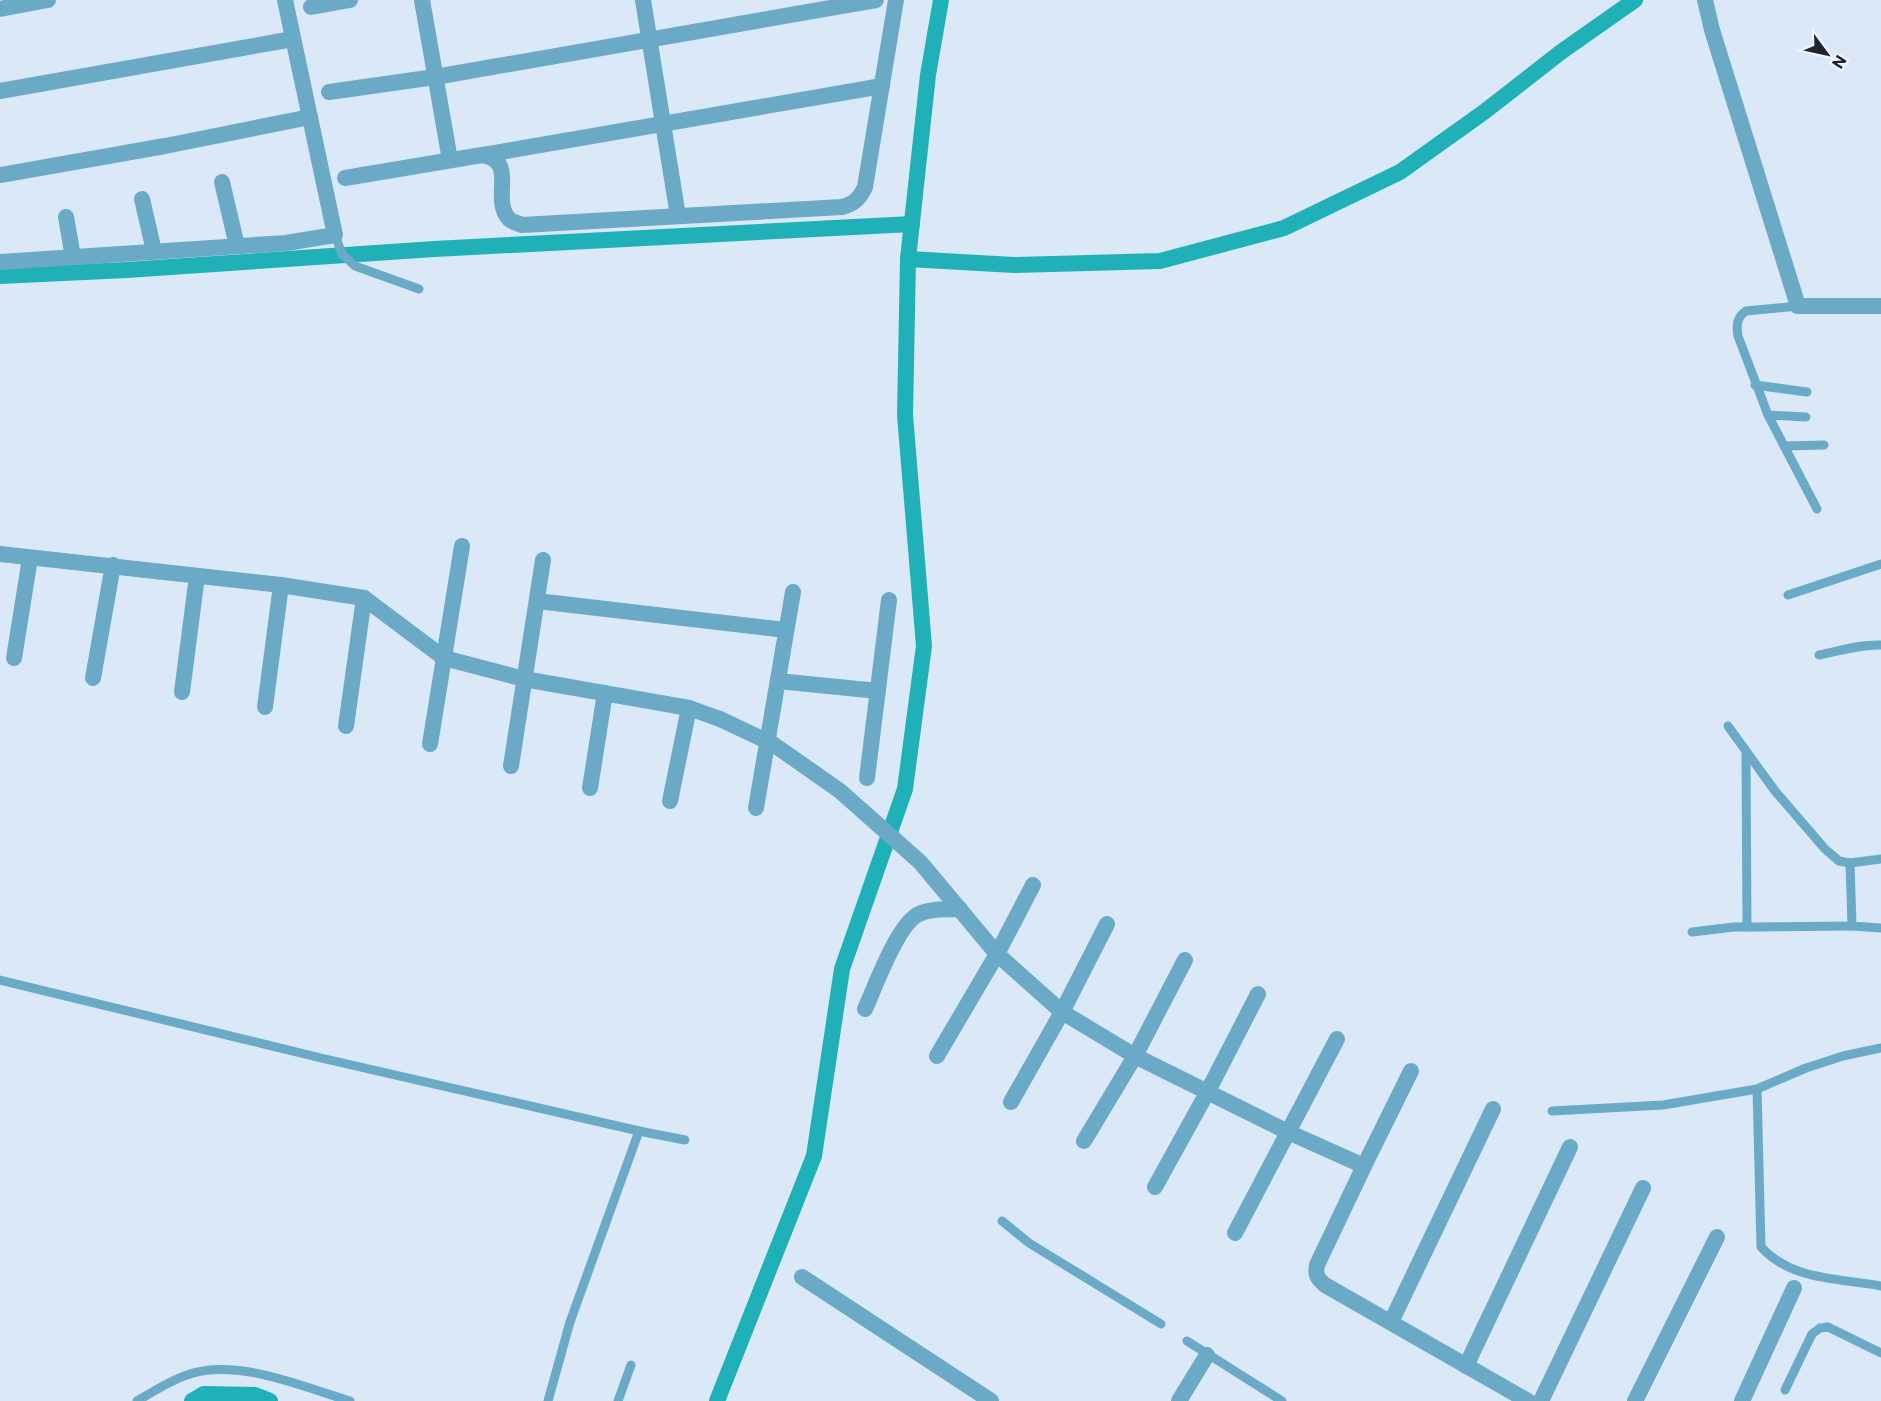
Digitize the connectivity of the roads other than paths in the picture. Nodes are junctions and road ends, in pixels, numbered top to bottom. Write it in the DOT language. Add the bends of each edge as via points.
graph roads {
  1 [pos="48,0"];
  2 [pos="285,0"];
  3 [pos="350,0"];
  4 [pos="422,0"];
  5 [pos="643,0"];
  6 [pos="876,0"];
  7 [pos="896,0"];
  8 [pos="1705,0"];
  9 [pos="311,7"];
  10 [pos="0,9"];
  11 [pos="293,39"];
  12 [pos="650,39"];
  13 [pos="435,77"];
  14 [pos="882,86"];
  15 [pos="0,90"];
  16 [pos="329,92"];
  17 [pos="310,117"];
  18 [pos="662,124"];
  19 [pos="482,155"];
  20 [pos="450,160"];
  21 [pos="0,175"];
  22 [pos="345,178"];
  23 [pos="222,182"];
  24 [pos="142,199"];
  25 [pos="678,216"];
  26 [pos="66,217"];
  27 [pos="335,235"];
  28 [pos="237,246"];
  29 [pos="154,251"];
  30 [pos="73,257"];
  31 [pos="0,262"];
  32 [pos="419,289"];
  33 [pos="1798,306"];
  34 [pos="1881,306"];
  35 [pos="1755,385"];
  36 [pos="1807,392"];
  37 [pos="1768,415"];
  38 [pos="1806,417"];
  39 [pos="1824,445"];
  40 [pos="1784,446"];
  41 [pos="1817,509"];
  42 [pos="462,546"];
  43 [pos="0,554"];
  44 [pos="30,558"];
  45 [pos="543,560"];
  46 [pos="1881,564"];
  47 [pos="113,565"];
  48 [pos="197,576"];
  49 [pos="281,585"];
  50 [pos="793,592"];
  51 [pos="1788,596"];
  52 [pos="364,598"];
  53 [pos="889,600"];
  54 [pos="537,601"];
  55 [pos="786,630"];
  56 [pos="1881,645"];
  57 [pos="1819,656"];
  58 [pos="14,658"];
  59 [pos="444,658"];
  60 [pos="93,678"];
  61 [pos="524,679"];
  62 [pos="778,681"];
  63 [pos="878,691"];
  64 [pos="182,692"];
  65 [pos="605,693"];
  66 [pos="265,707"];
  67 [pos="689,708"];
  68 [pos="346,726"];
  69 [pos="1728,726"];
  70 [pos="767,742"];
  71 [pos="429,744"];
  72 [pos="1746,752"];
  73 [pos="511,766"];
  74 [pos="867,778"];
  75 [pos="590,788"];
  76 [pos="670,801"];
  77 [pos="756,808"];
  78 [pos="1881,860"];
  79 [pos="1850,863"];
  80 [pos="1032,885"];
  81 [pos="960,909"];
  82 [pos="1107,924"];
  83 [pos="1852,926"];
  84 [pos="1747,927"];
  85 [pos="1881,928"];
  86 [pos="1692,932"];
  87 [pos="997,954"];
  88 [pos="1185,960"];
  89 [pos="0,980"];
  90 [pos="1257,994"];
  91 [pos="865,1009"];
  92 [pos="1062,1012"];
  93 [pos="1337,1039"];
  94 [pos="1881,1048"];
  95 [pos="937,1056"];
  96 [pos="1135,1056"];
  97 [pos="1411,1071"];
  98 [pos="1757,1089"];
  99 [pos="1208,1091"];
  100 [pos="1011,1102"];
  101 [pos="1493,1109"];
  102 [pos="1552,1112"];
  103 [pos="639,1131"];
  104 [pos="1288,1132"];
  105 [pos="685,1140"];
  106 [pos="1084,1141"];
  107 [pos="1570,1147"];
  108 [pos="1364,1166"];
  109 [pos="1155,1186"];
  110 [pos="1643,1188"];
  111 [pos="1002,1221"];
  112 [pos="1236,1233"];
  113 [pos="1717,1237"];
  114 [pos="802,1277"];
  115 [pos="1881,1286"];
  116 [pos="1794,1288"];
  117 [pos="1391,1322"];
  118 [pos="1161,1324"];
  119 [pos="1187,1341"];
  120 [pos="1881,1353"];
  121 [pos="1208,1355"];
  122 [pos="631,1365"];
  123 [pos="1466,1366"];
  124 [pos="1785,1390"];
  125 [pos="137,1401"];
  126 [pos="350,1401"];
  127 [pos="548,1401"];
  128 [pos="618,1401"];
  129 [pos="992,1401"];
  130 [pos="1179,1401"];
  131 [pos="1282,1401"];
  132 [pos="1528,1401"];
  133 [pos="1541,1401"];
  134 [pos="1635,1401"];
  135 [pos="1742,1401"];
  1 -- 10 [label="street"];
  2 -- 11 [label="street"];
  3 -- 9 [label="street"];
  4 -- 13 [label="street"];
  5 -- 12 [label="street"];
  6 -- 12 [label="street"];
  7 -- 14 [label="street"];
  8 -- 33 [label="street"];
  11 -- 15 [label="street"];
  11 -- 17 [label="street"];
  12 -- 13 [label="street"];
  12 -- 18 [label="street"];
  13 -- 16 [label="street"];
  13 -- 20 [label="street"];
  14 -- 18 [label="street"];
  14 -- 25 [label="street" via="865,187 851,204"];
  17 -- 21 [label="street"];
  17 -- 27 [label="street"];
  18 -- 19 [label="street"];
  18 -- 25 [label="street"];
  19 -- 20 [label="street"];
  19 -- 25 [label="street" via="498,161 502,204 510,220 522,225"];
  20 -- 22 [label="street"];
  23 -- 28 [label="street"];
  24 -- 29 [label="street"];
  26 -- 30 [label="street"];
  27 -- 28 [label="street"];
  27 -- 32 [label="lane" via="342,254 355,266"];
  28 -- 29 [label="street"];
  29 -- 30 [label="street"];
  30 -- 31 [label="street"];
  33 -- 34 [label="street"];
  33 -- 35 [label="lane" via="1746,311 1741,315 1738,336"];
  35 -- 36 [label="lane"];
  35 -- 37 [label="lane"];
  37 -- 38 [label="lane"];
  37 -- 40 [label="lane"];
  39 -- 40 [label="lane"];
  40 -- 41 [label="lane"];
  42 -- 59 [label="street"];
  43 -- 44 [label="street"];
  44 -- 47 [label="street"];
  44 -- 58 [label="street"];
  45 -- 54 [label="street"];
  46 -- 51 [label="lane"];
  47 -- 48 [label="street"];
  47 -- 60 [label="street"];
  48 -- 49 [label="street"];
  48 -- 64 [label="street"];
  49 -- 52 [label="street"];
  49 -- 66 [label="street"];
  50 -- 55 [label="street"];
  52 -- 59 [label="street"];
  52 -- 68 [label="street"];
  53 -- 63 [label="street"];
  54 -- 55 [label="street"];
  54 -- 61 [label="street"];
  55 -- 62 [label="street"];
  56 -- 57 [label="lane"];
  59 -- 61 [label="street"];
  59 -- 71 [label="street"];
  61 -- 65 [label="street"];
  61 -- 73 [label="street"];
  62 -- 63 [label="street"];
  62 -- 70 [label="street"];
  63 -- 74 [label="street"];
  65 -- 67 [label="street"];
  65 -- 75 [label="street"];
  67 -- 70 [label="street"];
  67 -- 76 [label="street"];
  69 -- 72 [label="lane"];
  70 -- 77 [label="street"];
  70 -- 81 [label="street" via="840,792 920,862"];
  72 -- 79 [label="lane" via="1825,849 1839,861"];
  72 -- 84 [label="lane"];
  78 -- 79 [label="lane"];
  79 -- 83 [label="lane"];
  80 -- 87 [label="street"];
  81 -- 87 [label="street"];
  81 -- 91 [label="street" via="928,910 903,928"];
  82 -- 92 [label="street"];
  83 -- 84 [label="lane"];
  83 -- 85 [label="lane"];
  84 -- 86 [label="lane"];
  87 -- 92 [label="street"];
  87 -- 95 [label="street"];
  88 -- 96 [label="street"];
  89 -- 103 [label="lane"];
  90 -- 99 [label="street"];
  92 -- 96 [label="street"];
  92 -- 100 [label="street"];
  93 -- 104 [label="street"];
  94 -- 98 [label="lane" via="1806,1068"];
  96 -- 99 [label="street"];
  96 -- 106 [label="street"];
  97 -- 108 [label="street"];
  98 -- 102 [label="lane" via="1663,1105"];
  98 -- 115 [label="lane" via="1761,1247 1795,1271"];
  99 -- 104 [label="street"];
  99 -- 109 [label="street"];
  101 -- 117 [label="street"];
  103 -- 105 [label="lane"];
  103 -- 127 [label="lane" via="570,1322"];
  104 -- 108 [label="street"];
  104 -- 112 [label="street"];
  107 -- 123 [label="street"];
  108 -- 117 [label="street" via="1315,1273 1325,1285"];
  110 -- 133 [label="street"];
  111 -- 118 [label="lane" via="1029,1243"];
  113 -- 134 [label="street"];
  114 -- 129 [label="street"];
  116 -- 135 [label="street"];
  117 -- 123 [label="street"];
  119 -- 121 [label="lane"];
  120 -- 124 [label="lane" via="1828,1327 1820,1328 1803,1349"];
  121 -- 130 [label="street"];
  121 -- 131 [label="lane"];
  122 -- 128 [label="lane"];
  123 -- 132 [label="street"];
  125 -- 126 [label="lane" via="187,1375 231,1369"];
}
